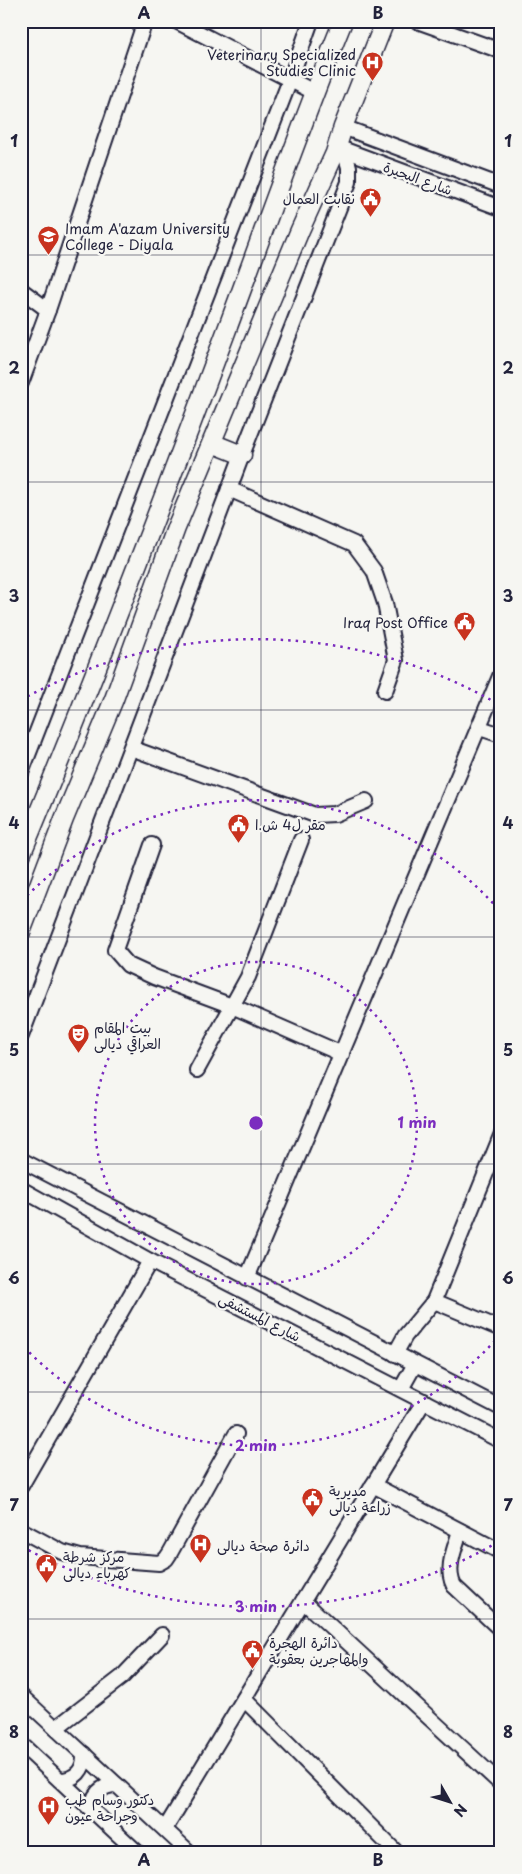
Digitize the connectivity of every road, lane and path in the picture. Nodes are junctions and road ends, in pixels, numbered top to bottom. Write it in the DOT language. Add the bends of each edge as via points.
graph roads {
  1 [pos="145,21"];
  2 [pos="176,21"];
  3 [pos="311,21"];
  4 [pos="343,21"];
  5 [pos="385,21"];
  6 [pos="417,21"];
  7 [pos="501,52"];
  8 [pos="290,80"];
  9 [pos="314,92"];
  10 [pos="343,126"];
  11 [pos="335,150"];
  12 [pos="501,186"];
  13 [pos="501,208"];
  14 [pos="21,290"];
  15 [pos="48,310"];
  16 [pos="21,383"];
  17 [pos="212,443"];
  18 [pos="242,455"];
  19 [pos="229,489"];
  20 [pos="501,674"];
  21 [pos="385,690"];
  22 [pos="480,728"];
  23 [pos="501,736"];
  24 [pos="130,748"];
  25 [pos="21,773"];
  26 [pos="366,801"];
  27 [pos="301,840"];
  28 [pos="152,845"];
  29 [pos="21,855"];
  30 [pos="21,932"];
  31 [pos="232,1006"];
  32 [pos="21,1036"];
  33 [pos="342,1054"];
  34 [pos="197,1070"];
  35 [pos="501,1136"];
  36 [pos="21,1160"];
  37 [pos="37,1169"];
  38 [pos="21,1175"];
  39 [pos="22,1189"];
  40 [pos="150,1261"];
  41 [pos="247,1278"];
  42 [pos="434,1301"];
  43 [pos="501,1329"];
  44 [pos="395,1354"];
  45 [pos="415,1364"];
  46 [pos="401,1389"];
  47 [pos="424,1401"];
  48 [pos="501,1408"];
  49 [pos="236,1434"];
  50 [pos="501,1441"];
  51 [pos="373,1485"];
  52 [pos="21,1486"];
  53 [pos="21,1530"];
  54 [pos="460,1531"];
  55 [pos="501,1552"];
  56 [pos="303,1601"];
  57 [pos="501,1630"];
  58 [pos="162,1634"];
  59 [pos="21,1696"];
  60 [pos="244,1699"];
  61 [pos="56,1728"];
  62 [pos="21,1744"];
  63 [pos="84,1754"];
  64 [pos="60,1780"];
  65 [pos="501,1784"];
  66 [pos="117,1785"];
  67 [pos="93,1812"];
  68 [pos="165,1829"];
  69 [pos="138,1853"];
  70 [pos="190,1853"];
  71 [pos="397,1853"];
  1 -- 15 [label="street"];
  2 -- 8 [label="street"];
  3 -- 8 [label="street"];
  4 -- 9 [label="main road"];
  5 -- 10 [label="main road"];
  6 -- 7 [label="street"];
  8 -- 9 [label="street"];
  8 -- 25 [label="street"];
  9 -- 29 [label="main road" via="140,558"];
  10 -- 11 [label="main road"];
  10 -- 12 [label="street, شارع البحيرة"];
  11 -- 13 [label="street, شارع البحيرة"];
  11 -- 17 [label="main road"];
  11 -- 18 [label="street" via="346,158 349,182"];
  14 -- 15 [label="street"];
  15 -- 16 [label="street"];
  17 -- 18 [label="main road"];
  17 -- 30 [label="main road" via="176,528 114,699"];
  18 -- 19 [label="street"];
  19 -- 21 [label="street" via="354,544 374,572 385,603 396,660"];
  19 -- 24 [label="street"];
  20 -- 22 [label="street"];
  22 -- 23 [label="street"];
  22 -- 33 [label="street"];
  24 -- 26 [label="street" via="314,815 334,814"];
  24 -- 32 [label="street"];
  27 -- 31 [label="street" via="248,977"];
  28 -- 31 [label="street" via="115,950 128,965"];
  31 -- 33 [label="street"];
  31 -- 34 [label="street"];
  33 -- 41 [label="street"];
  35 -- 42 [label="street"];
  36 -- 37 [label="street, شارع المستشفى"];
  37 -- 38 [label="street" via="27,1169"];
  37 -- 41 [label="street, شارع المستشفى"];
  39 -- 40 [label="street, شارع المستشفى"];
  40 -- 46 [label="street, شارع المستشفى"];
  40 -- 52 [label="street"];
  41 -- 44 [label="street, شارع المستشفى"];
  42 -- 43 [label="street"];
  42 -- 44 [label="street" via="405,1336"];
  44 -- 45 [label="street, شارع المستشفى"];
  45 -- 46 [label="street"];
  45 -- 48 [label="street, شارع المستشفى"];
  46 -- 47 [label="street, شارع المستشفى"];
  47 -- 50 [label="street, شارع المستشفى"];
  47 -- 51 [label="street"];
  49 -- 53 [label="street" via="170,1553 159,1563 80,1557 62,1552"];
  51 -- 54 [label="street"];
  51 -- 56 [label="street"];
  54 -- 55 [label="street"];
  54 -- 57 [label="street" via="451,1562 451,1581"];
  56 -- 60 [label="street"];
  56 -- 65 [label="street"];
  58 -- 61 [label="street" via="122,1677"];
  59 -- 61 [label="street"];
  60 -- 68 [label="street"];
  60 -- 71 [label="street"];
  61 -- 63 [label="street"];
  62 -- 64 [label="street"];
  63 -- 64 [label="street" via="83,1766 76,1775"];
  63 -- 66 [label="street"];
  64 -- 67 [label="street"];
  66 -- 67 [label="street" via="105,1787 96,1794"];
  66 -- 68 [label="street"];
  67 -- 69 [label="street"];
  68 -- 70 [label="street"];
}
